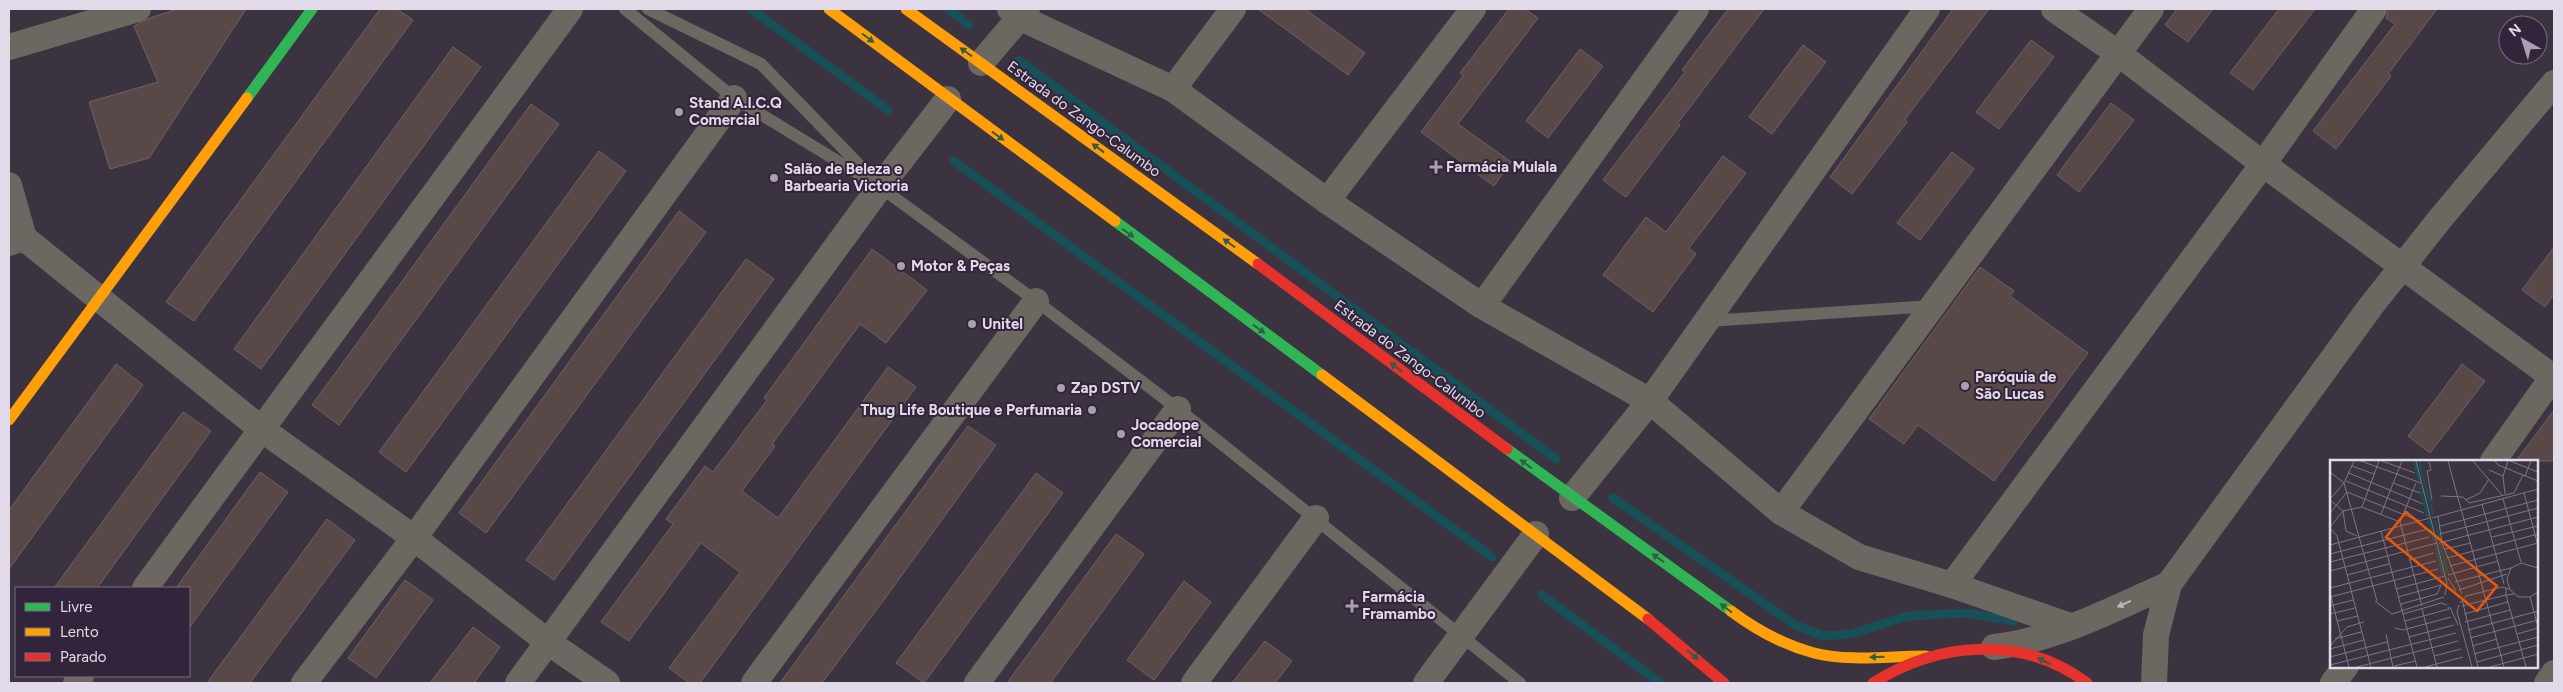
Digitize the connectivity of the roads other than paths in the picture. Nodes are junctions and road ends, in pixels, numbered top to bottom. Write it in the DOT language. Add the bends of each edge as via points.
graph roads {
  1 [pos="138,9"];
  2 [pos="312,9"];
  3 [pos="570,9"];
  4 [pos="625,9"];
  5 [pos="648,9"];
  6 [pos="829,9"];
  7 [pos="906,9"];
  8 [pos="1233,9"];
  9 [pos="1472,9"];
  10 [pos="1696,9"];
  11 [pos="1927,9"];
  12 [pos="2054,9"];
  13 [pos="2151,9"];
  14 [pos="2374,9"];
  15 [pos="1019,12"];
  16 [pos="9,47"];
  17 [pos="2118,54"];
  18 [pos="982,63"];
  19 [pos="2554,83"];
  20 [pos="1173,89"];
  21 [pos="734,98"];
  22 [pos="948,99"];
  23 [pos="2263,164"];
  24 [pos="9,184"];
  25 [pos="880,187"];
  26 [pos="1327,200"];
  27 [pos="16,240"];
  28 [pos="2402,266"];
  29 [pos="99,299"];
  30 [pos="1036,301"];
  31 [pos="1482,306"];
  32 [pos="1932,306"];
  33 [pos="1707,321"];
  34 [pos="2554,377"];
  35 [pos="1650,401"];
  36 [pos="1178,409"];
  37 [pos="9,420"];
  38 [pos="260,428"];
  39 [pos="2494,460"];
  40 [pos="1572,498"];
  41 [pos="1781,512"];
  42 [pos="1316,518"];
  43 [pos="1536,534"];
  44 [pos="414,538"];
  45 [pos="2169,584"];
  46 [pos="1952,585"];
  47 [pos="146,587"];
  48 [pos="2070,626"];
  49 [pos="1462,635"];
  50 [pos="548,642"];
  51 [pos="1986,648"];
  52 [pos="1926,656"];
  53 [pos="2345,667"];
  54 [pos="2554,673"];
  55 [pos="304,683"];
  56 [pos="518,683"];
  57 [pos="607,683"];
  58 [pos="754,683"];
  59 [pos="977,683"];
  60 [pos="1194,683"];
  61 [pos="1426,683"];
  62 [pos="1520,683"];
  63 [pos="1724,683"];
  64 [pos="1873,683"];
  65 [pos="2087,683"];
  66 [pos="2154,683"];
  67 [pos="2333,683"];
  68 [pos="2547,683"];
  1 -- 16 [label="street"];
  2 -- 29 [label="main road"];
  3 -- 38 [label="street"];
  4 -- 21 [label="lane"];
  5 -- 25 [label="lane" via="760,64"];
  6 -- 22 [label="main road, one-way"];
  18 -- 7 [label="main road, Estrada do Zango-Calumbo, one-way"];
  8 -- 20 [label="street"];
  9 -- 26 [label="street"];
  10 -- 31 [label="street"];
  11 -- 33 [label="street"];
  12 -- 17 [label="street"];
  13 -- 17 [label="street"];
  14 -- 23 [label="street"];
  15 -- 18 [label="street"];
  15 -- 20 [label="street"];
  17 -- 23 [label="street"];
  17 -- 32 [label="street"];
  40 -- 18 [label="main road, Estrada do Zango-Calumbo, one-way"];
  19 -- 28 [label="street"];
  20 -- 26 [label="street"];
  21 -- 25 [label="lane"];
  21 -- 44 [label="street"];
  22 -- 25 [label="street"];
  22 -- 43 [label="main road, one-way"];
  23 -- 28 [label="street"];
  23 -- 46 [label="street"];
  24 -- 27 [label="street"];
  25 -- 30 [label="lane"];
  25 -- 50 [label="street"];
  26 -- 31 [label="street"];
  27 -- 29 [label="street"];
  28 -- 34 [label="street"];
  28 -- 45 [label="street"];
  29 -- 37 [label="main road"];
  29 -- 38 [label="street"];
  30 -- 36 [label="lane"];
  30 -- 58 [label="street"];
  31 -- 35 [label="street"];
  32 -- 33 [label="lane"];
  32 -- 41 [label="street"];
  33 -- 35 [label="street"];
  34 -- 39 [label="street"];
  35 -- 40 [label="street"];
  35 -- 41 [label="street"];
  36 -- 42 [label="lane"];
  36 -- 59 [label="street"];
  38 -- 44 [label="street"];
  38 -- 47 [label="street"];
  52 -- 40 [label="main road, Estrada do Zango-Calumbo, one-way" via="1848,657 1814,653 1782,641 1744,621"];
  41 -- 46 [label="street" via="1859,557"];
  42 -- 49 [label="lane"];
  42 -- 60 [label="street"];
  43 -- 49 [label="street"];
  43 -- 63 [label="main road, one-way" via="1660,628"];
  44 -- 50 [label="street"];
  44 -- 55 [label="street"];
  45 -- 48 [label="street, one-way"];
  45 -- 66 [label="street" via="2156,636"];
  46 -- 48 [label="street"];
  48 -- 51 [label="street" via="2022,644"];
  49 -- 61 [label="street"];
  49 -- 62 [label="lane"];
  50 -- 56 [label="street"];
  50 -- 57 [label="street"];
  51 -- 52 [label="main road"];
  65 -- 51 [label="main road, one-way" via="2079,676 2035,656"];
  52 -- 64 [label="main road" via="1887,673"];
  53 -- 67 [label="street"];
  54 -- 68 [label="street"];
}
